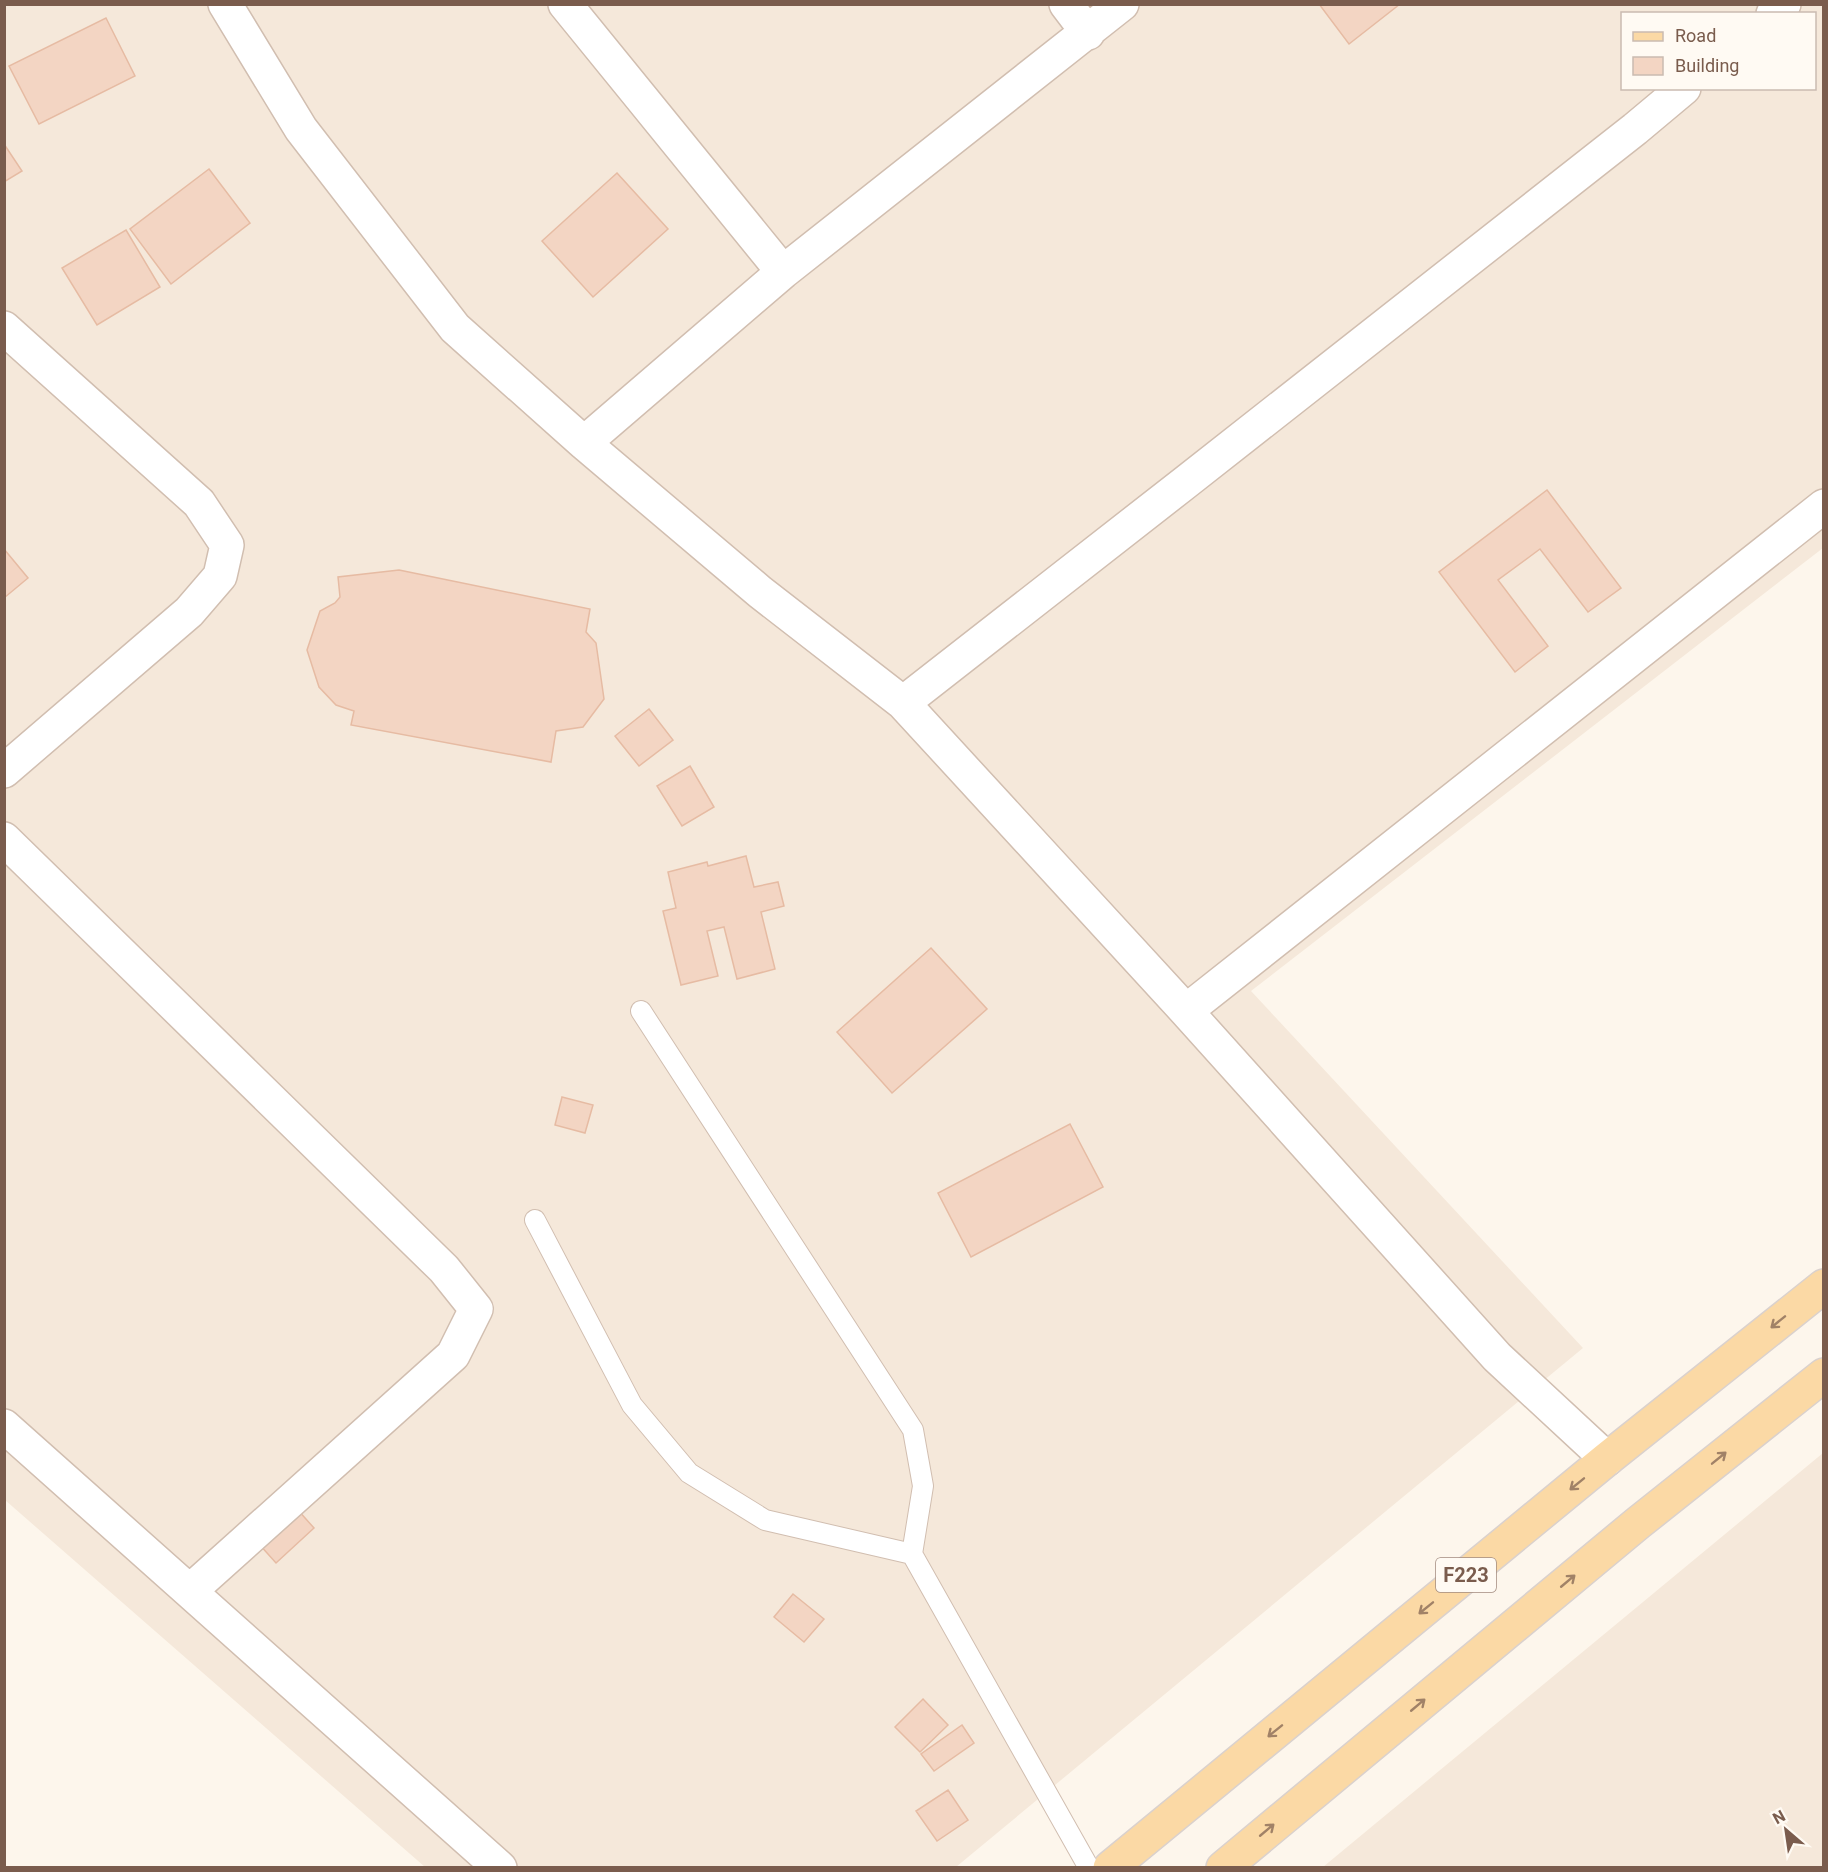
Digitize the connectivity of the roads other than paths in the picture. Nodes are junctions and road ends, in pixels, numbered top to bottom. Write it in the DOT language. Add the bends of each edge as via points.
graph roads {
  1 [pos="225,4"];
  2 [pos="565,4"];
  3 [pos="1066,4"];
  4 [pos="1122,4"];
  5 [pos="1088,33"];
  6 [pos="1682,90"];
  7 [pos="783,272"];
  8 [pos="4,328"];
  9 [pos="584,444"];
  10 [pos="1824,506"];
  11 [pos="903,703"];
  12 [pos="4,771"];
  13 [pos="4,839"];
  14 [pos="641,1011"];
  15 [pos="1186,1011"];
  16 [pos="536,1220"];
  17 [pos="1824,1286"];
  18 [pos="1824,1375"];
  19 [pos="4,1426"];
  20 [pos="1607,1459"];
  21 [pos="912,1554"];
  22 [pos="190,1591"];
  23 [pos="500,1868"];
  24 [pos="1089,1868"];
  25 [pos="1110,1868"];
  26 [pos="1223,1868"];
  1 -- 9 [label="street" via="301,129 455,328"];
  2 -- 7 [label="street"];
  3 -- 5 [label="street"];
  4 -- 5 [label="street"];
  5 -- 7 [label="street"];
  6 -- 11 [label="street"];
  7 -- 9 [label="street"];
  8 -- 12 [label="street" via="199,503 227,545 220,576 189,612"];
  9 -- 11 [label="street" via="760,592"];
  10 -- 15 [label="street"];
  11 -- 15 [label="street"];
  13 -- 22 [label="street" via="444,1269 476,1309 453,1355"];
  14 -- 21 [label="lane" via="913,1430 923,1486"];
  15 -- 20 [label="street" via="1497,1357"];
  16 -- 21 [label="lane" via="632,1405 689,1473 765,1520"];
  17 -- 20 [label="main road, F223, one-way"];
  26 -- 18 [label="main road, one-way" via="1638,1523"];
  19 -- 22 [label="street"];
  20 -- 25 [label="main road, F223, one-way"];
  21 -- 24 [label="lane"];
  22 -- 23 [label="street"];
}
